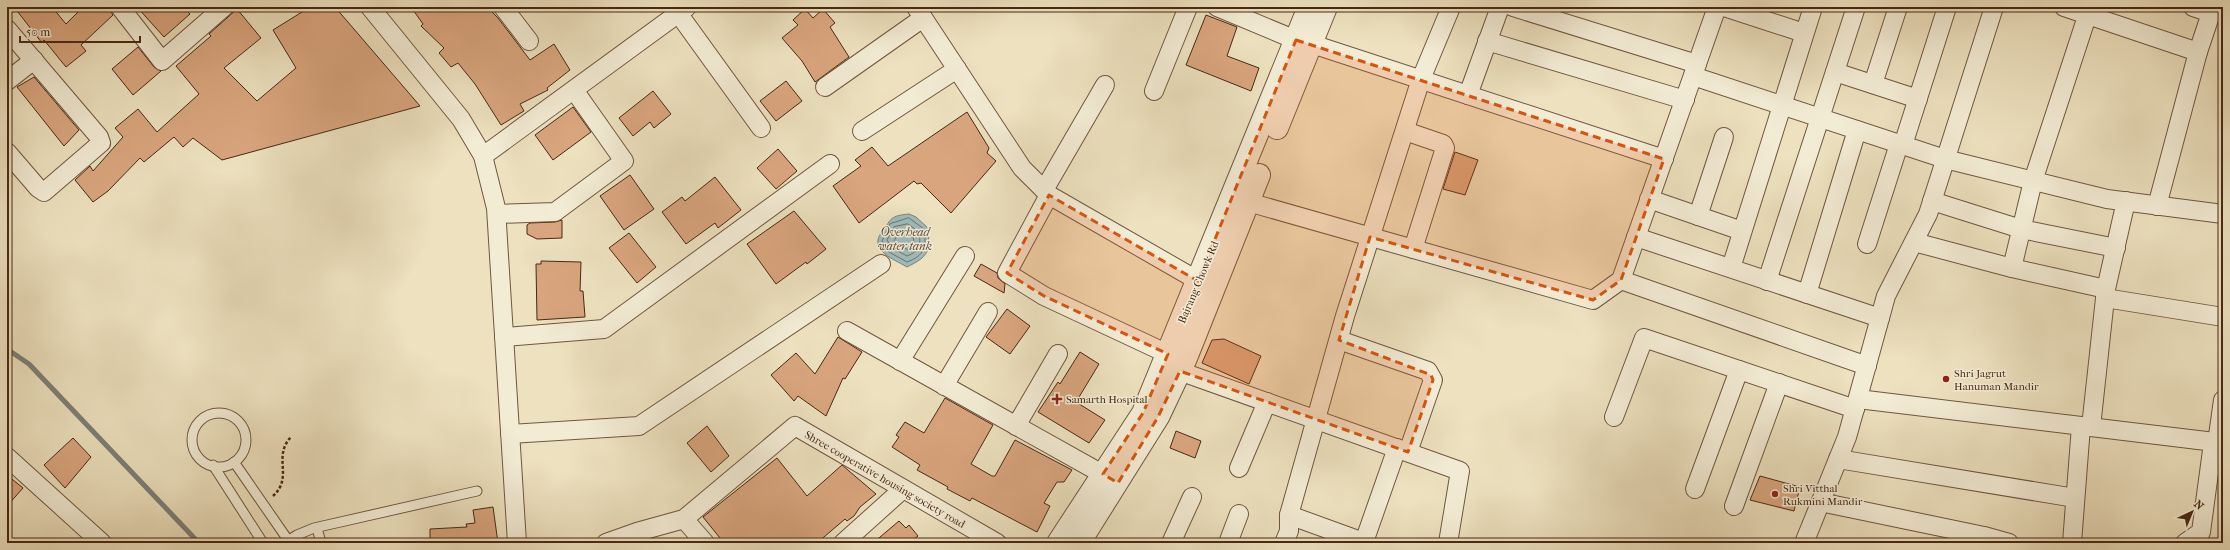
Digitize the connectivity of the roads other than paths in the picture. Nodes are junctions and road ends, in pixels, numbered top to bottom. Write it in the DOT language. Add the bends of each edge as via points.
graph roads {
  1 [pos="120,7"];
  2 [pos="224,7"];
  3 [pos="370,7"];
  4 [pos="503,7"];
  5 [pos="1188,7"];
  6 [pos="1217,7"];
  7 [pos="1309,7"];
  8 [pos="1326,7"];
  9 [pos="1451,7"];
  10 [pos="1500,7"];
  11 [pos="1514,7"];
  12 [pos="1717,7"];
  13 [pos="1724,7"];
  14 [pos="1813,7"];
  15 [pos="1856,7"];
  16 [pos="1898,7"];
  17 [pos="1994,7"];
  18 [pos="2064,7"];
  19 [pos="2193,7"];
  20 [pos="1943,8"];
  21 [pos="682,10"];
  22 [pos="2212,10"];
  23 [pos="2089,11"];
  24 [pos="920,12"];
  25 [pos="7,29"];
  26 [pos="1804,33"];
  27 [pos="529,41"];
  28 [pos="1487,41"];
  29 [pos="1304,42"];
  30 [pos="2198,52"];
  31 [pos="34,60"];
  32 [pos="957,69"];
  33 [pos="1695,70"];
  34 [pos="1835,72"];
  35 [pos="1421,80"];
  36 [pos="7,81"];
  37 [pos="1873,84"];
  38 [pos="1104,85"];
  39 [pos="825,87"];
  40 [pos="574,90"];
  41 [pos="1154,91"];
  42 [pos="1468,95"];
  43 [pos="1918,99"];
  44 [pos="1685,100"];
  45 [pos="1781,105"];
  46 [pos="1820,118"];
  47 [pos="761,128"];
  48 [pos="1857,130"];
  49 [pos="862,131"];
  50 [pos="1405,131"];
  51 [pos="1724,137"];
  52 [pos="1901,145"];
  53 [pos="7,152"];
  54 [pos="483,156"];
  55 [pos="1664,159"];
  56 [pos="1945,159"];
  57 [pos="830,164"];
  58 [pos="2033,181"];
  59 [pos="1047,193"];
  60 [pos="1649,200"];
  61 [pos="1932,201"];
  62 [pos="1248,202"];
  63 [pos="2126,202"];
  64 [pos="2157,206"];
  65 [pos="496,214"];
  66 [pos="2223,214"];
  67 [pos="1698,216"];
  68 [pos="2021,229"];
  69 [pos="1742,231"];
  70 [pos="1370,237"];
  71 [pos="1636,237"];
  72 [pos="1914,242"];
  73 [pos="1867,244"];
  74 [pos="2116,248"];
  75 [pos="1413,249"];
  76 [pos="965,256"];
  77 [pos="882,264"];
  78 [pos="1731,268"];
  79 [pos="2012,268"];
  80 [pos="1621,280"];
  81 [pos="1767,281"];
  82 [pos="1206,285"];
  83 [pos="1807,294"];
  84 [pos="2106,294"];
  85 [pos="988,312"];
  86 [pos="2223,317"];
  87 [pos="1880,318"];
  88 [pos="847,331"];
  89 [pos="504,337"];
  90 [pos="1339,340"];
  91 [pos="1058,354"];
  92 [pos="900,361"];
  93 [pos="1170,363"];
  94 [pos="1867,366"];
  95 [pos="1739,370"];
  96 [pos="1779,383"];
  97 [pos="944,386"];
  98 [pos="2223,400"];
  99 [pos="1267,402"];
  100 [pos="1856,404"];
  101 [pos="1614,417"];
  102 [pos="1317,420"];
  103 [pos="1016,426"];
  104 [pos="2086,427"];
  105 [pos="510,434"];
  106 [pos="2218,443"];
  107 [pos="1402,450"];
  108 [pos="7,457"];
  109 [pos="1838,459"];
  110 [pos="234,462"];
  111 [pos="213,465"];
  112 [pos="1239,468"];
  113 [pos="1110,479"];
  114 [pos="903,489"];
  115 [pos="1695,489"];
  116 [pos="477,492"];
  117 [pos="1192,497"];
  118 [pos="2076,498"];
  119 [pos="1820,502"];
  120 [pos="1734,506"];
  121 [pos="1239,514"];
  122 [pos="1290,515"];
  123 [pos="684,519"];
  124 [pos="317,528"];
  125 [pos="299,539"];
  126 [pos="850,541"];
  127 [pos="286,542"];
  128 [pos="102,543"];
  129 [pos="263,543"];
  130 [pos="321,543"];
  131 [pos="517,543"];
  132 [pos="606,543"];
  133 [pos="706,543"];
  134 [pos="996,543"];
  135 [pos="1058,543"];
  136 [pos="1079,543"];
  137 [pos="1171,543"];
  138 [pos="1228,543"];
  139 [pos="1284,543"];
  140 [pos="1365,543"];
  141 [pos="1448,543"];
  142 [pos="1804,543"];
  143 [pos="2009,543"];
  144 [pos="2072,543"];
  145 [pos="2185,543"];
  1 -- 2 [label="street" via="162,61"];
  3 -- 54 [label="street" via="461,120"];
  4 -- 27 [label="street"];
  5 -- 41 [label="street"];
  6 -- 29 [label="street"];
  7 -- 29 [label="street, Bajrang Chowk Rd"];
  8 -- 29 [label="street, Bajrang Chowk Rd"];
  9 -- 35 [label="street"];
  10 -- 28 [label="street"];
  11 -- 33 [label="street"];
  12 -- 33 [label="street"];
  13 -- 26 [label="street"];
  14 -- 26 [label="street"];
  15 -- 34 [label="street"];
  16 -- 37 [label="street"];
  17 -- 56 [label="street"];
  18 -- 23 [label="street"];
  19 -- 22 [label="street"];
  20 -- 43 [label="street"];
  21 -- 40 [label="street"];
  21 -- 47 [label="street"];
  22 -- 30 [label="street"];
  23 -- 30 [label="street"];
  23 -- 58 [label="street"];
  24 -- 32 [label="street"];
  24 -- 39 [label="street"];
  25 -- 31 [label="street"];
  26 -- 45 [label="street"];
  28 -- 42 [label="street"];
  28 -- 44 [label="street"];
  29 -- 35 [label="street"];
  29 -- 62 [label="street, Bajrang Chowk Rd"];
  29 -- 82 [label="street, Bajrang Chowk Rd"];
  30 -- 64 [label="street"];
  31 -- 36 [label="street"];
  31 -- 53 [label="street" via="99,137 101,143 44,192"];
  32 -- 49 [label="street"];
  32 -- 59 [label="street" via="1022,168"];
  33 -- 44 [label="street"];
  33 -- 45 [label="street"];
  34 -- 37 [label="street"];
  34 -- 46 [label="street"];
  35 -- 42 [label="street"];
  35 -- 50 [label="street"];
  37 -- 43 [label="street"];
  38 -- 59 [label="street"];
  40 -- 54 [label="street"];
  40 -- 65 [label="street" via="624,161 555,212"];
  42 -- 55 [label="street"];
  43 -- 52 [label="street"];
  44 -- 55 [label="street"];
  45 -- 46 [label="street"];
  45 -- 69 [label="street"];
  46 -- 48 [label="street"];
  46 -- 81 [label="street"];
  48 -- 52 [label="street"];
  48 -- 83 [label="street"];
  50 -- 70 [label="street"];
  50 -- 75 [label="street" via="1443,144 1445,148"];
  51 -- 67 [label="street"];
  52 -- 56 [label="street"];
  52 -- 73 [label="street"];
  54 -- 65 [label="street"];
  55 -- 60 [label="street"];
  56 -- 58 [label="street"];
  56 -- 61 [label="street"];
  57 -- 89 [label="street" via="604,329"];
  58 -- 63 [label="street"];
  58 -- 68 [label="street"];
  59 -- 82 [label="street"];
  59 -- 93 [label="street" via="1007,273 1044,296"];
  60 -- 67 [label="street"];
  60 -- 71 [label="street"];
  61 -- 68 [label="street"];
  61 -- 72 [label="street"];
  62 -- 70 [label="street"];
  62 -- 82 [label="street, Bajrang Chowk Rd"];
  63 -- 64 [label="street"];
  63 -- 74 [label="street"];
  64 -- 66 [label="street"];
  65 -- 89 [label="street"];
  67 -- 69 [label="street"];
  68 -- 74 [label="street"];
  68 -- 79 [label="street"];
  69 -- 78 [label="street"];
  70 -- 75 [label="street"];
  70 -- 90 [label="street"];
  71 -- 78 [label="street"];
  71 -- 80 [label="street"];
  72 -- 79 [label="street"];
  72 -- 87 [label="street" via="1886,296"];
  74 -- 84 [label="street"];
  75 -- 80 [label="street" via="1593,300"];
  76 -- 92 [label="street"];
  77 -- 105 [label="street" via="639,426"];
  78 -- 81 [label="street"];
  79 -- 84 [label="street"];
  80 -- 94 [label="street"];
  81 -- 83 [label="street"];
  82 -- 93 [label="street, Bajrang Chowk Rd"];
  83 -- 87 [label="street"];
  84 -- 86 [label="street"];
  84 -- 104 [label="street"];
  85 -- 97 [label="street"];
  87 -- 94 [label="street"];
  88 -- 92 [label="street"];
  89 -- 105 [label="street"];
  90 -- 102 [label="street"];
  90 -- 107 [label="street" via="1431,375 1433,380"];
  91 -- 103 [label="street"];
  92 -- 97 [label="street"];
  93 -- 99 [label="street"];
  93 -- 113 [label="street, Bajrang Chowk Rd"];
  94 -- 100 [label="street"];
  95 -- 96 [label="street"];
  95 -- 101 [label="street" via="1644,338"];
  95 -- 115 [label="street"];
  96 -- 100 [label="street"];
  96 -- 120 [label="street"];
  97 -- 103 [label="street"];
  98 -- 106 [label="street"];
  99 -- 102 [label="street"];
  99 -- 112 [label="street"];
  100 -- 104 [label="street"];
  100 -- 109 [label="street"];
  102 -- 107 [label="street"];
  102 -- 122 [label="street"];
  103 -- 113 [label="street"];
  104 -- 106 [label="street"];
  104 -- 118 [label="street"];
  105 -- 131 [label="street"];
  106 -- 145 [label="street" via="2201,532"];
  107 -- 140 [label="street"];
  107 -- 141 [label="street" via="1460,471"];
  108 -- 128 [label="street"];
  109 -- 118 [label="street"];
  109 -- 119 [label="street"];
  110 -- 111 [label="lane" via="225,466"];
  110 -- 111 [label="lane" via="246,446 244,430 241,424 229,415 214,413 196,426 193,442 198,456"];
  110 -- 127 [label="lane"];
  111 -- 129 [label="lane"];
  113 -- 135 [label="street, Bajrang Chowk Rd"];
  113 -- 136 [label="street, Bajrang Chowk Rd"];
  114 -- 123 [label="street, Shree cooperative housing society road" via="795,426"];
  114 -- 126 [label="street"];
  114 -- 134 [label="street, Shree cooperative housing society road"];
  116 -- 124 [label="lane"];
  117 -- 137 [label="street"];
  118 -- 144 [label="street"];
  119 -- 142 [label="street"];
  119 -- 143 [label="street"];
  121 -- 138 [label="street"];
  122 -- 139 [label="street" via="1289,531"];
  122 -- 140 [label="street"];
  123 -- 132 [label="street"];
  123 -- 133 [label="street"];
  124 -- 125 [label="lane"];
  124 -- 130 [label="lane"];
  125 -- 127 [label="lane"];
}
